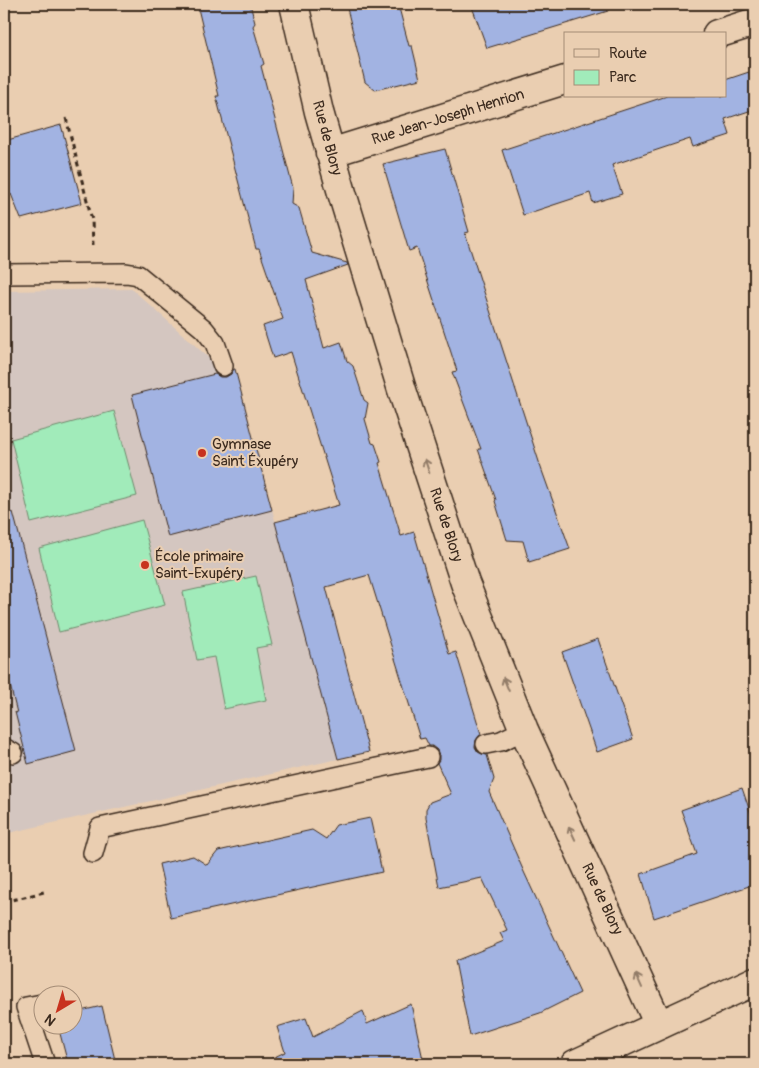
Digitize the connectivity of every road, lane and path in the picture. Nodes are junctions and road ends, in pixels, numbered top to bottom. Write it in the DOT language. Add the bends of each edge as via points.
graph roads {
  1 [pos="294,4"];
  2 [pos="755,22"];
  3 [pos="723,32"];
  4 [pos="564,80"];
  5 [pos="66,118"];
  6 [pos="330,153"];
  7 [pos="91,273"];
  8 [pos="4,274"];
  9 [pos="224,366"];
  10 [pos="524,730"];
  11 [pos="486,744"];
  12 [pos="428,757"];
  13 [pos="93,853"];
  14 [pos="44,892"];
  15 [pos="4,902"];
  16 [pos="755,981"];
  17 [pos="32,1006"];
  18 [pos="32,1025"];
  19 [pos="659,1025"];
  20 [pos="36,1036"];
  21 [pos="45,1064"];
  22 [pos="575,1064"];
  1 -- 6 [label="street, Rue de Blory"];
  2 -- 3 [label="street"];
  4 -- 6 [label="street, Rue Jean-Joseph Henrion"];
  5 -- 7 [label="path" via="92,220"];
  10 -- 6 [label="street, Rue de Blory, one-way" via="465,583"];
  7 -- 8 [label="lane"];
  7 -- 9 [label="lane" via="138,275 204,329 215,343"];
  10 -- 11 [label="lane"];
  19 -- 10 [label="street, Rue de Blory, one-way"];
  12 -- 13 [label="lane" via="100,828"];
  14 -- 15 [label="path"];
  16 -- 19 [label="street"];
  17 -- 18 [label="lane" via="26,1007"];
  19 -- 22 [label="street"];
  20 -- 21 [label="lane"];
}
